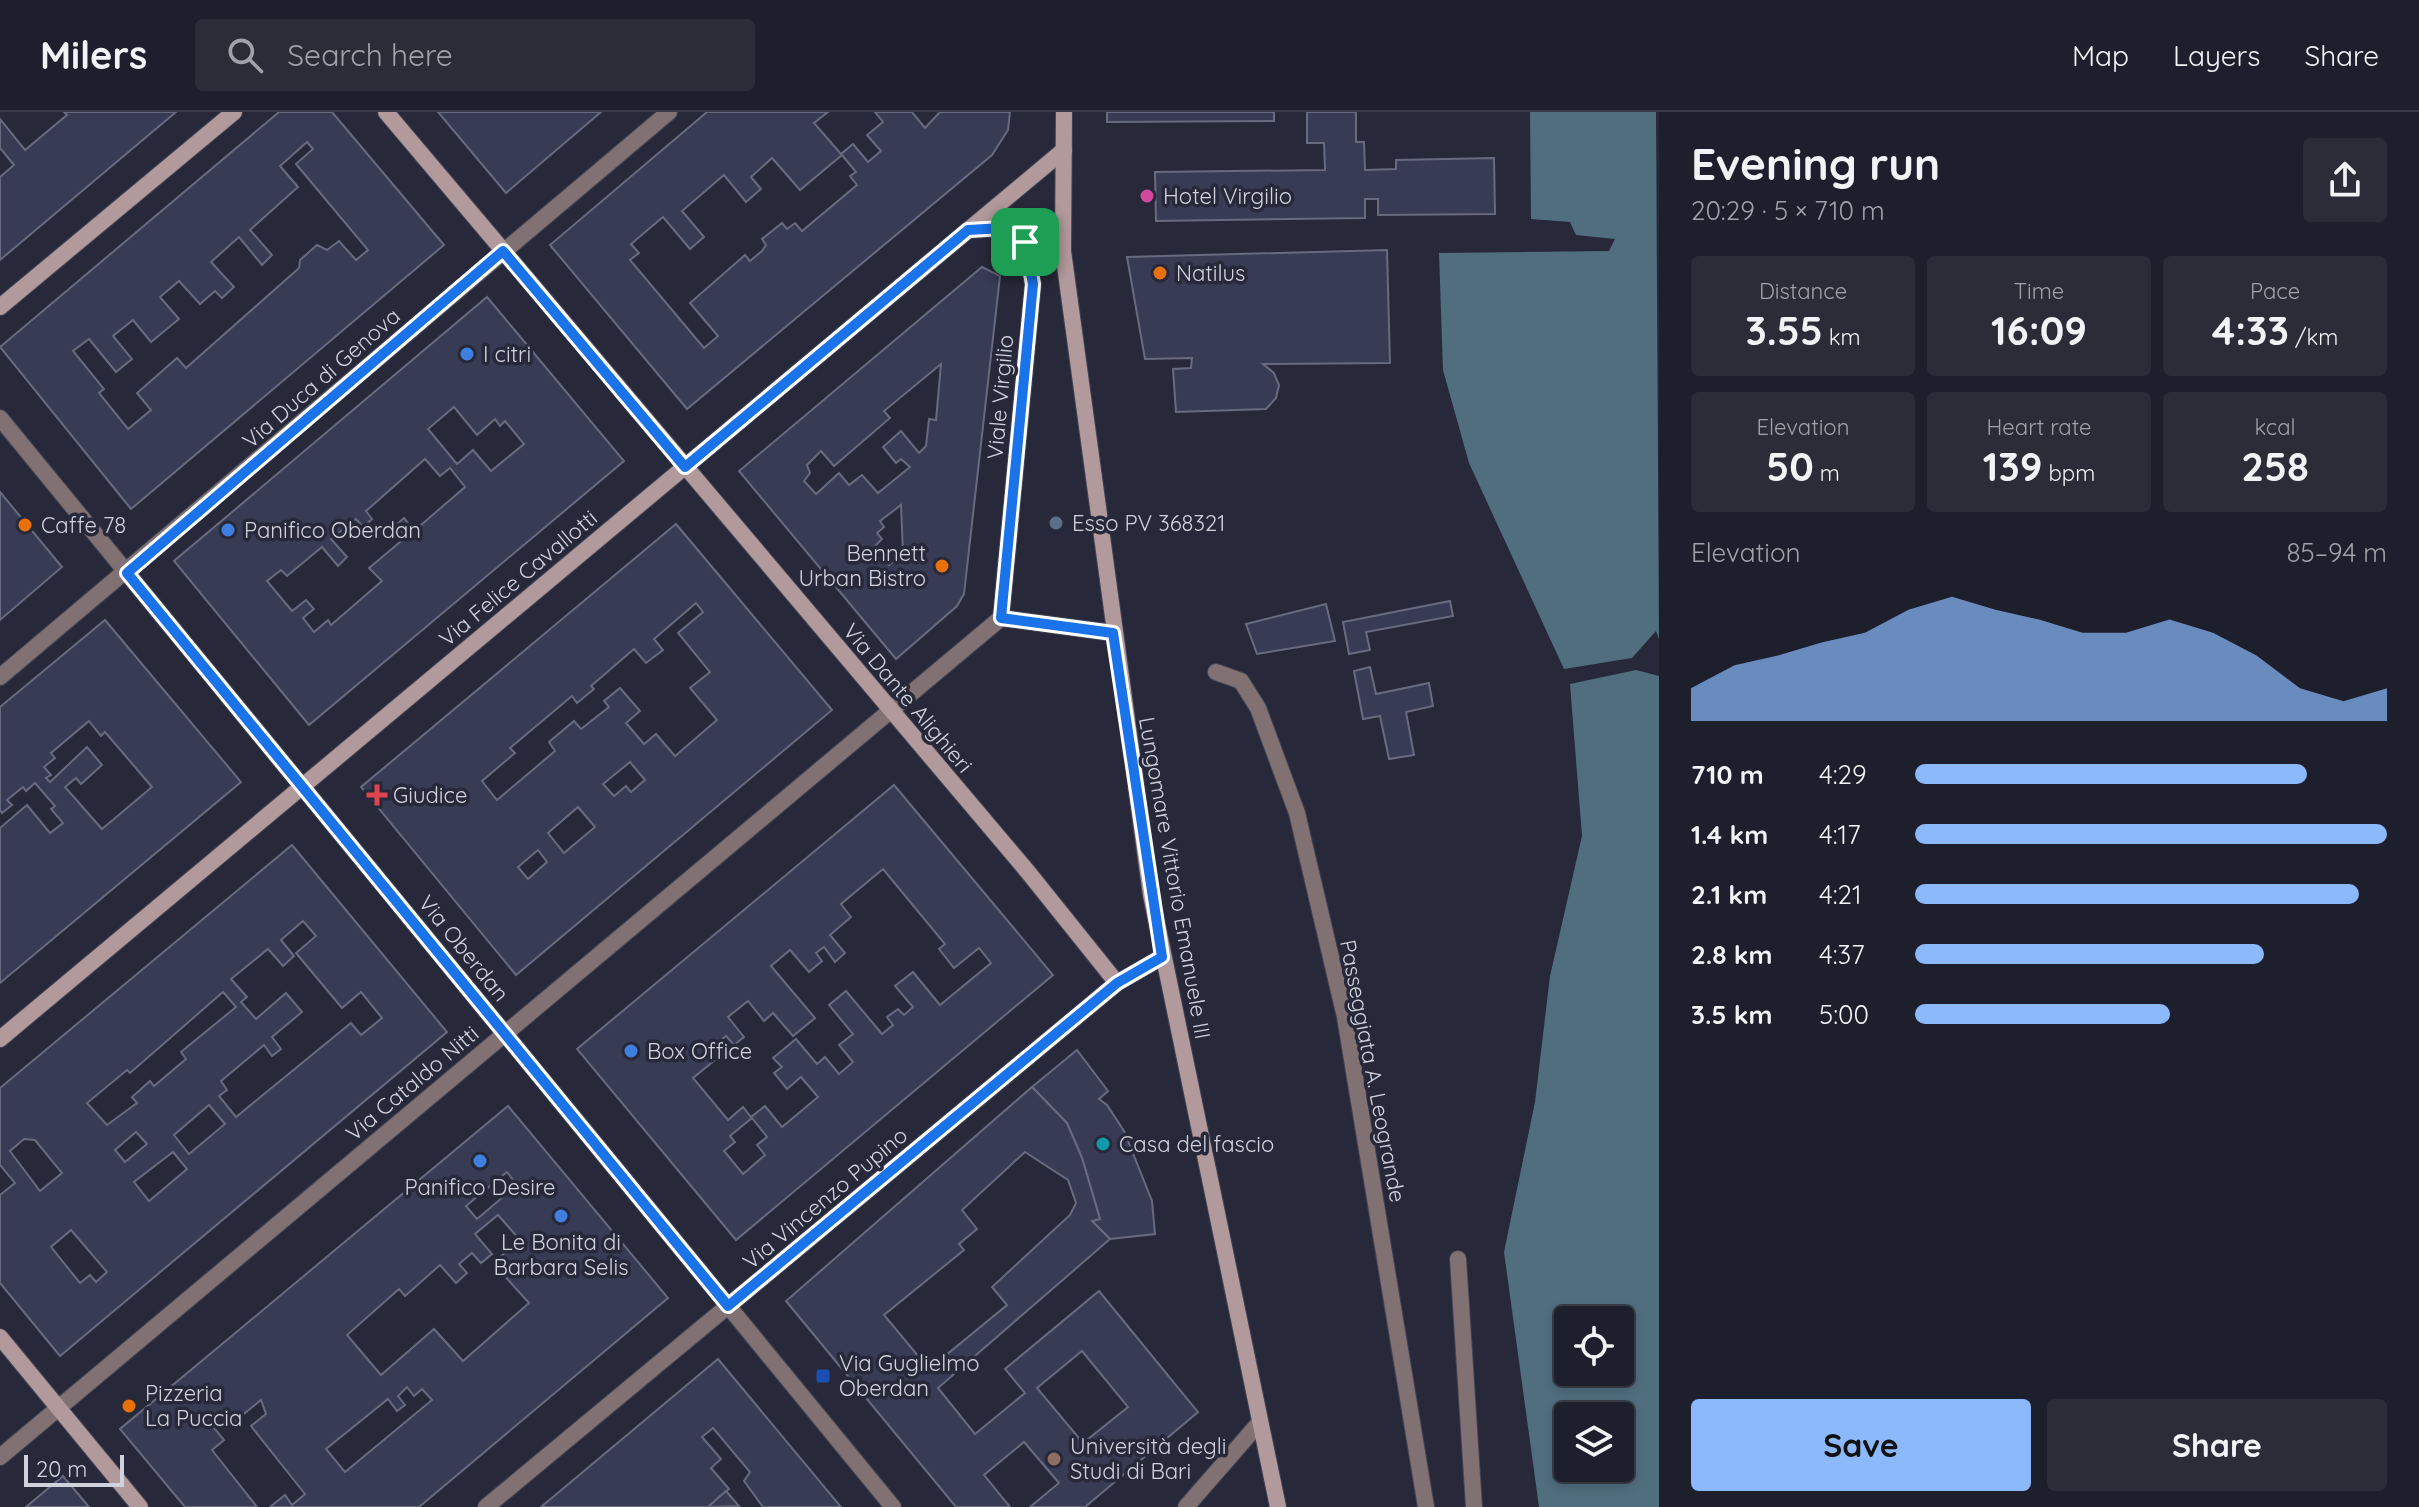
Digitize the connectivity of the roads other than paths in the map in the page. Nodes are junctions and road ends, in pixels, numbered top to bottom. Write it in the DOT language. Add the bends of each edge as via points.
graph roads {
  1 [pos="234,112"];
  2 [pos="386,112"];
  3 [pos="669,112"];
  4 [pos="1064,112"];
  5 [pos="1064,150"];
  6 [pos="968,230"];
  7 [pos="503,251"];
  8 [pos="0,307"];
  9 [pos="0,418"];
  10 [pos="685,467"];
  11 [pos="127,573"];
  12 [pos="1001,618"];
  13 [pos="1113,633"];
  14 [pos="1216,672"];
  15 [pos="0,677"];
  16 [pos="890,712"];
  17 [pos="303,787"];
  18 [pos="1162,957"];
  19 [pos="1117,983"];
  20 [pos="505,1034"];
  21 [pos="0,1039"];
  22 [pos="1458,1259"];
  23 [pos="728,1306"];
  24 [pos="0,1337"];
  25 [pos="58,1408"];
  26 [pos="1260,1422"];
  27 [pos="0,1457"];
  28 [pos="140,1507"];
  29 [pos="486,1507"];
  30 [pos="893,1507"];
  31 [pos="1186,1507"];
  32 [pos="1278,1507"];
  33 [pos="1426,1507"];
  34 [pos="1474,1507"];
  1 -- 8 [label="street"];
  2 -- 7 [label="street, Via Dante Alighieri"];
  3 -- 7 [label="street, Via Duca di Genova"];
  4 -- 5 [label="street"];
  5 -- 6 [label="street, Via Felice Cavallotti"];
  5 -- 13 [label="street, Lungomare Vittorio Emanuele III" via="1063,251"];
  6 -- 10 [label="street, Via Felice Cavallotti"];
  6 -- 12 [label="street, Viale Virgilio" via="1004,228 1025,242 1033,284"];
  7 -- 10 [label="street, Via Dante Alighieri"];
  7 -- 11 [label="street, Via Duca di Genova"];
  9 -- 11 [label="street, Via Oberdan"];
  10 -- 16 [label="street, Via Dante Alighieri"];
  10 -- 17 [label="street, Via Felice Cavallotti"];
  11 -- 15 [label="street, Via Duca di Genova"];
  11 -- 17 [label="street, Via Oberdan"];
  12 -- 13 [label="street"];
  12 -- 16 [label="street, Via Cataldo Nitti"];
  13 -- 18 [label="street, Lungomare Vittorio Emanuele III"];
  14 -- 33 [label="street, Passeggiata A. Leogrande" via="1241,681 1258,708 1297,813 1345,1017"];
  16 -- 19 [label="street, Via Dante Alighieri"];
  16 -- 20 [label="street, Via Cataldo Nitti"];
  17 -- 20 [label="street, Via Oberdan"];
  17 -- 21 [label="street, Via Felice Cavallotti"];
  18 -- 19 [label="street"];
  18 -- 26 [label="street, Lungomare Vittorio Emanuele III"];
  19 -- 23 [label="street, Via Vincenzo Pupino"];
  20 -- 23 [label="street, Via Oberdan"];
  20 -- 25 [label="street, Via Cataldo Nitti"];
  22 -- 34 [label="street"];
  23 -- 29 [label="street, Via Vincenzo Pupino"];
  23 -- 30 [label="street, Via Oberdan"];
  24 -- 25 [label="street"];
  25 -- 27 [label="street, Via Cataldo Nitti"];
  25 -- 28 [label="street"];
  26 -- 31 [label="street"];
  26 -- 32 [label="street, Lungomare Vittorio Emanuele III"];
}
